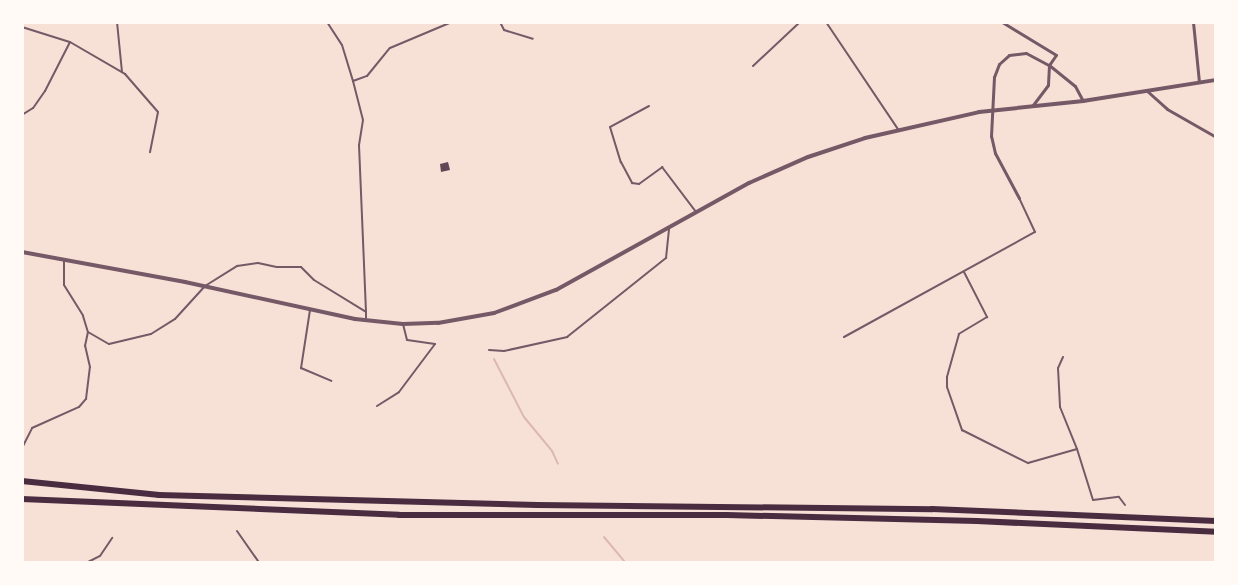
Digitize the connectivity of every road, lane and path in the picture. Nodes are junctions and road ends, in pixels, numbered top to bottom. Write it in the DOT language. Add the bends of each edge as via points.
graph roads {
  1 [pos="117,22"];
  2 [pos="328,22"];
  3 [pos="452,22"];
  4 [pos="500,22"];
  5 [pos="800,22"];
  6 [pos="826,22"];
  7 [pos="1002,22"];
  8 [pos="1193,22"];
  9 [pos="22,26"];
  10 [pos="533,39"];
  11 [pos="70,42"];
  12 [pos="1049,65"];
  13 [pos="753,66"];
  14 [pos="122,72"];
  15 [pos="1216,80"];
  16 [pos="353,81"];
  17 [pos="1199,82"];
  18 [pos="1146,90"];
  19 [pos="1082,101"];
  20 [pos="649,106"];
  21 [pos="1032,106"];
  22 [pos="22,115"];
  23 [pos="898,129"];
  24 [pos="1216,137"];
  25 [pos="150,152"];
  26 [pos="1019,198"];
  27 [pos="696,212"];
  28 [pos="669,226"];
  29 [pos="22,252"];
  30 [pos="64,260"];
  31 [pos="964,272"];
  32 [pos="205,286"];
  33 [pos="310,310"];
  34 [pos="366,312"];
  35 [pos="366,321"];
  36 [pos="403,324"];
  37 [pos="88,332"];
  38 [pos="844,337"];
  39 [pos="489,350"];
  40 [pos="1063,357"];
  41 [pos="332,381"];
  42 [pos="377,406"];
  43 [pos="22,448"];
  44 [pos="1077,449"];
  45 [pos="22,481"];
  46 [pos="22,499"];
  47 [pos="1125,505"];
  48 [pos="1216,521"];
  49 [pos="237,531"];
  50 [pos="1216,532"];
  51 [pos="112,538"];
  52 [pos="88,562"];
  53 [pos="259,562"];
  1 -- 14 [label="lane"];
  2 -- 16 [label="lane" via="342,45"];
  3 -- 16 [label="lane" via="390,48 367,76"];
  4 -- 10 [label="lane" via="504,30"];
  5 -- 13 [label="lane"];
  6 -- 23 [label="lane"];
  7 -- 12 [label="street" via="1056,55"];
  8 -- 17 [label="street"];
  9 -- 11 [label="lane"];
  11 -- 14 [label="lane"];
  11 -- 22 [label="lane" via="46,91 33,108"];
  12 -- 19 [label="street" via="1075,86"];
  12 -- 21 [label="street" via="1048,85"];
  12 -- 26 [label="street" via="1032,55 1014,53 999,64 993,84 991,136 995,153"];
  14 -- 25 [label="lane" via="158,112"];
  15 -- 17 [label="street"];
  16 -- 34 [label="lane" via="363,120 359,145"];
  17 -- 18 [label="street"];
  18 -- 19 [label="street"];
  18 -- 24 [label="street" via="1167,109"];
  19 -- 21 [label="street"];
  20 -- 27 [label="lane" via="610,127 621,162 632,183 639,184 662,167"];
  21 -- 23 [label="street" via="979,112"];
  23 -- 27 [label="street" via="799,161"];
  26 -- 31 [label="lane" via="1035,232"];
  27 -- 28 [label="street"];
  28 -- 36 [label="street" via="556,290 526,303 466,319"];
  28 -- 39 [label="lane" via="666,258 567,337 504,351"];
  29 -- 30 [label="street"];
  30 -- 32 [label="street"];
  30 -- 37 [label="lane" via="64,285 83,316"];
  31 -- 38 [label="lane"];
  31 -- 44 [label="lane" via="987,316 959,334 947,377 962,430 1032,463"];
  32 -- 33 [label="street"];
  32 -- 34 [label="lane" via="244,264 301,267 314,280"];
  32 -- 37 [label="lane" via="175,319 151,334 109,344"];
  33 -- 35 [label="street"];
  33 -- 41 [label="lane" via="301,368"];
  34 -- 35 [label="lane"];
  35 -- 36 [label="street"];
  36 -- 42 [label="lane" via="407,340 435,344 399,392"];
  37 -- 43 [label="lane" via="85,346 90,367 86,399 79,407 32,428"];
  40 -- 44 [label="lane" via="1058,368 1060,408"];
  44 -- 47 [label="lane" via="1093,500 1119,497"];
  45 -- 48 [label="highway" via="112,493 168,496 538,505 932,509"];
  46 -- 50 [label="highway" via="390,514 717,515 977,521"];
  49 -- 53 [label="lane"];
  51 -- 52 [label="lane" via="100,556"];
}
